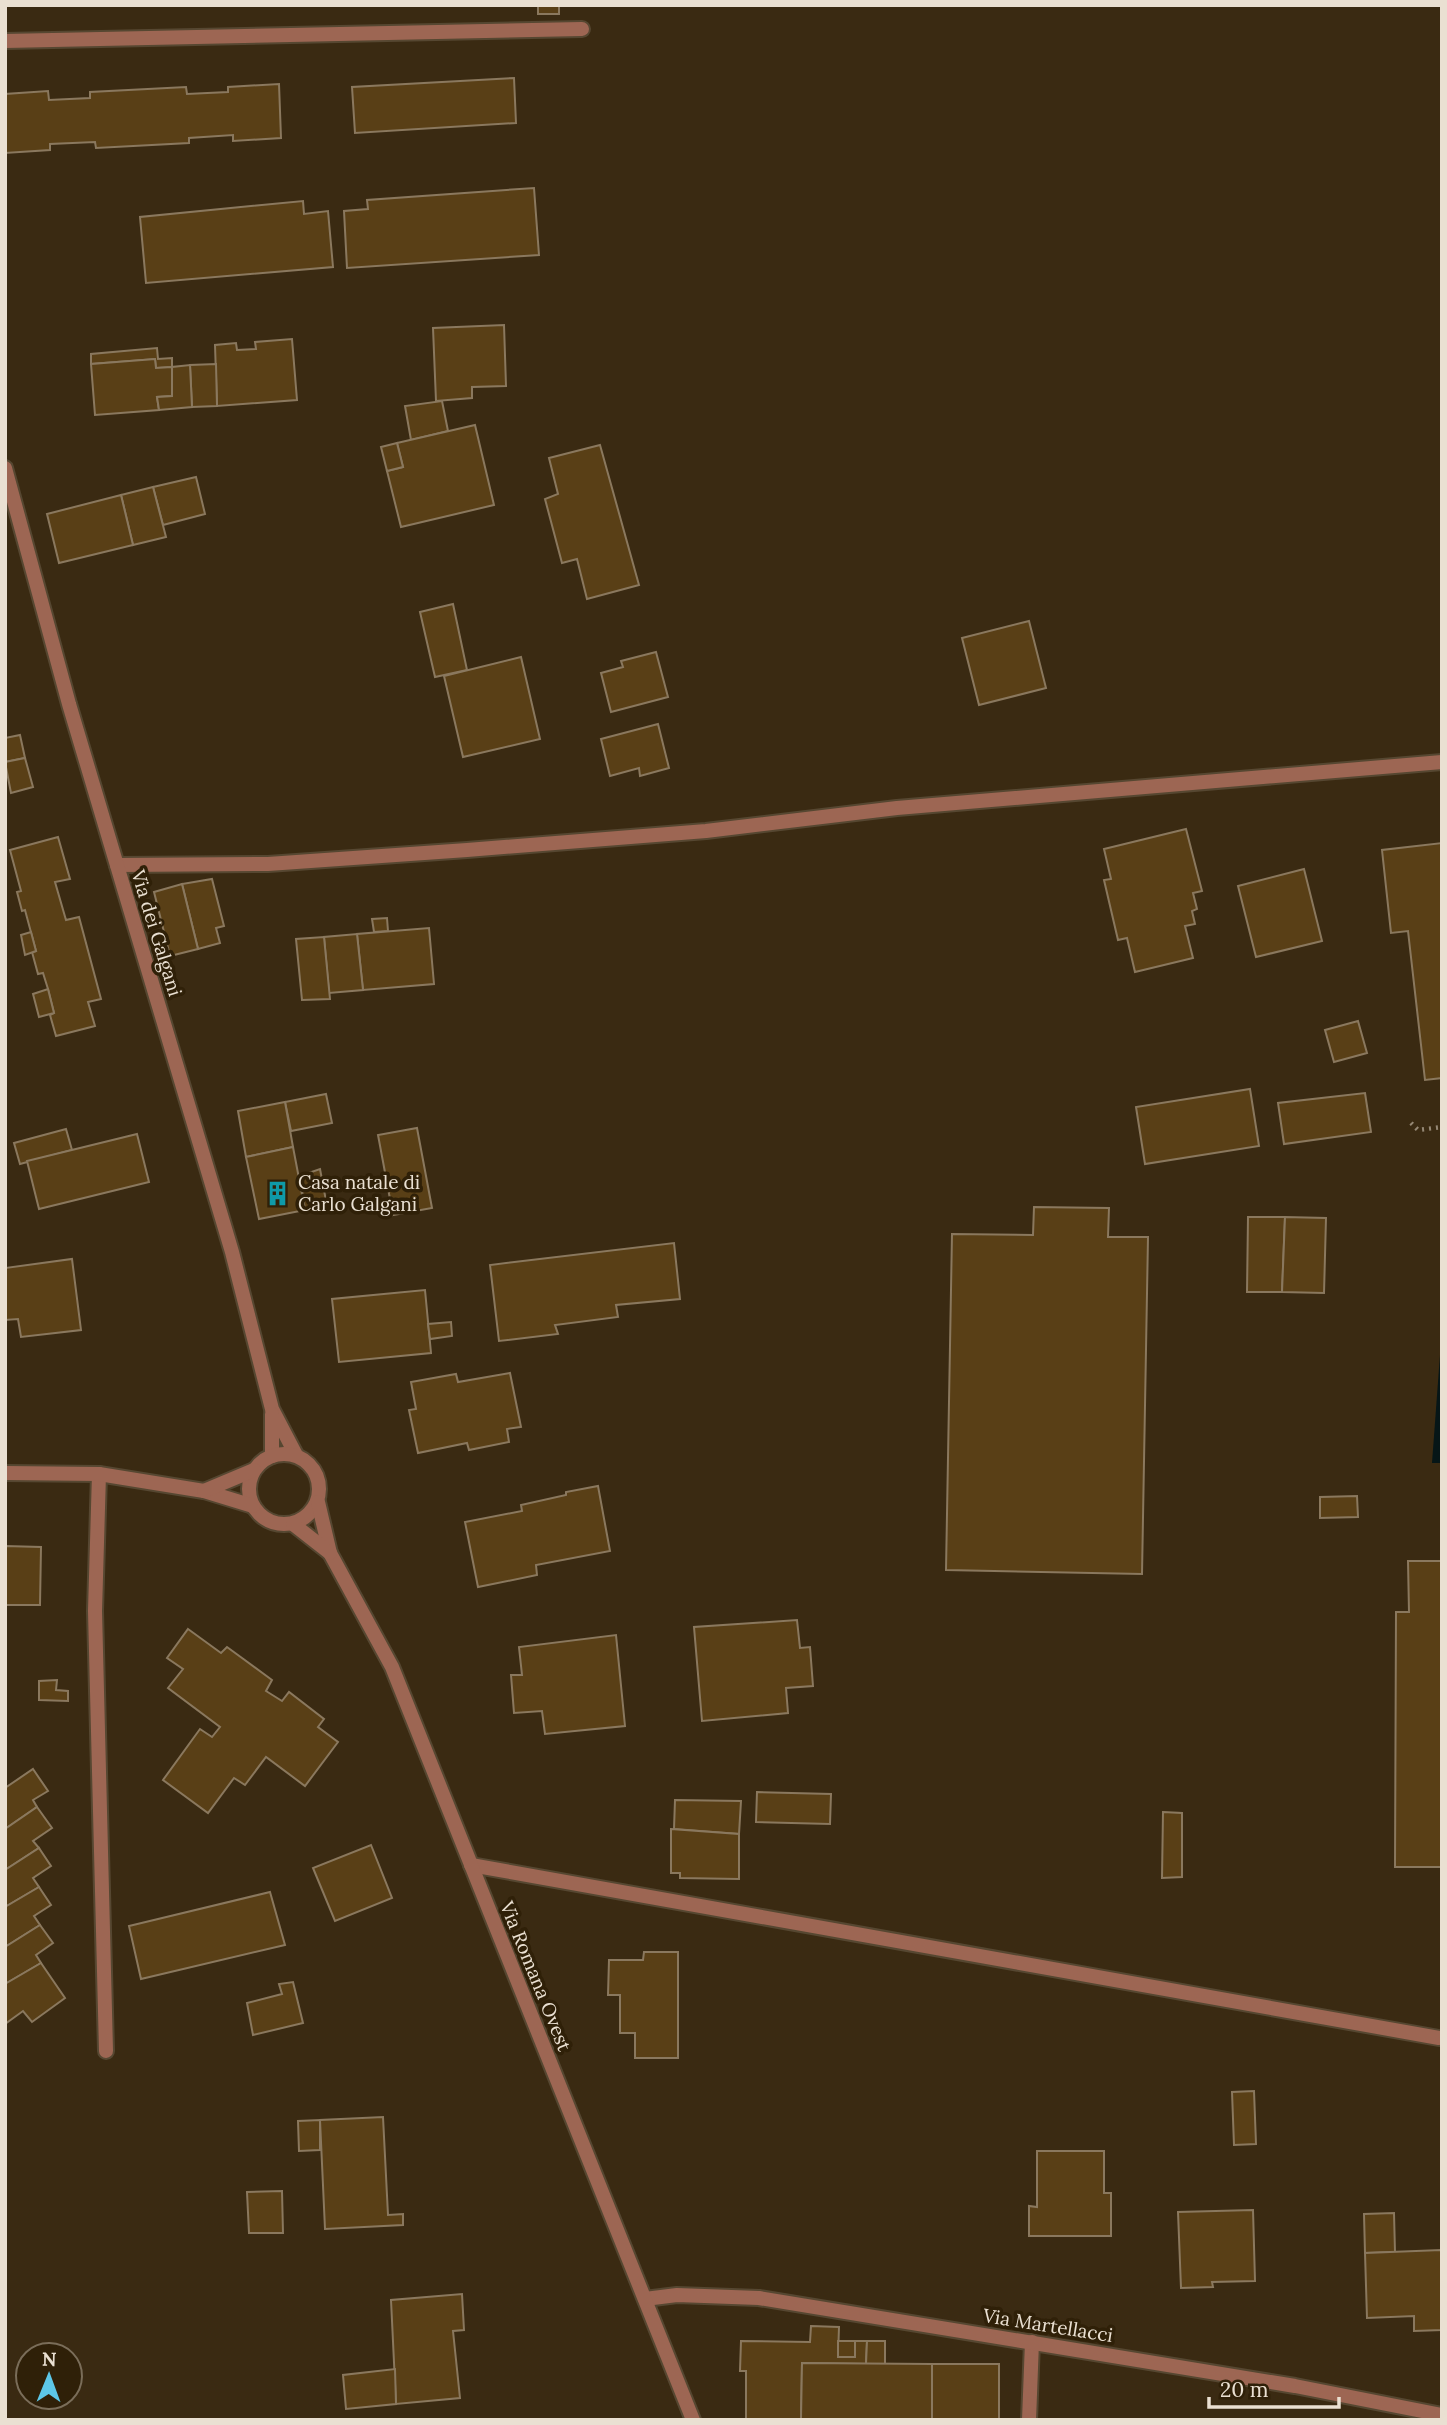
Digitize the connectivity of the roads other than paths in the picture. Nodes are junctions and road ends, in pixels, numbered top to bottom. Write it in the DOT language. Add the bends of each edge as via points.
graph roads {
  1 [pos="582,29"];
  2 [pos="5,41"];
  3 [pos="5,468"];
  4 [pos="1442,762"];
  5 [pos="117,864"];
  6 [pos="272,1409"];
  7 [pos="296,1455"];
  8 [pos="272,1456"];
  9 [pos="254,1470"];
  10 [pos="5,1473"];
  11 [pos="99,1474"];
  12 [pos="204,1491"];
  13 [pos="318,1502"];
  14 [pos="253,1506"];
  15 [pos="293,1524"];
  16 [pos="330,1553"];
  17 [pos="471,1865"];
  18 [pos="1439,2038"];
  19 [pos="106,2051"];
  20 [pos="645,2299"];
  21 [pos="1032,2342"];
  22 [pos="1442,2415"];
  23 [pos="693,2420"];
  24 [pos="1028,2420"];
  1 -- 2 [label="street"];
  3 -- 5 [label="street, Via dei Galgani"];
  4 -- 5 [label="street" via="467,850 268,864"];
  5 -- 6 [label="street, Via dei Galgani" via="232,1252"];
  6 -- 7 [label="street, Via dei Galgani"];
  6 -- 8 [label="street, Via dei Galgani"];
  7 -- 8 [label="street"];
  7 -- 13 [label="street, Via Romana Ovest" via="319,1479"];
  8 -- 9 [label="street"];
  9 -- 12 [label="street"];
  9 -- 14 [label="street" via="249,1482"];
  10 -- 11 [label="street, Via Romana Ovest"];
  11 -- 12 [label="street, Via Romana Ovest"];
  11 -- 19 [label="street" via="95,1611"];
  12 -- 14 [label="street, Via Romana Ovest"];
  13 -- 15 [label="street" via="304,1520"];
  13 -- 16 [label="street, Via Romana Ovest"];
  14 -- 15 [label="street, Via Romana Ovest" via="270,1522"];
  15 -- 16 [label="street, Via Romana Ovest"];
  16 -- 17 [label="street, Via Romana Ovest" via="392,1667"];
  17 -- 18 [label="street"];
  17 -- 20 [label="street, Via Romana Ovest"];
  20 -- 21 [label="street, Via Martellacci" via="677,2295 759,2298"];
  20 -- 23 [label="street, Via Romana Ovest"];
  21 -- 22 [label="street, Via Martellacci"];
  21 -- 24 [label="street"];
}
